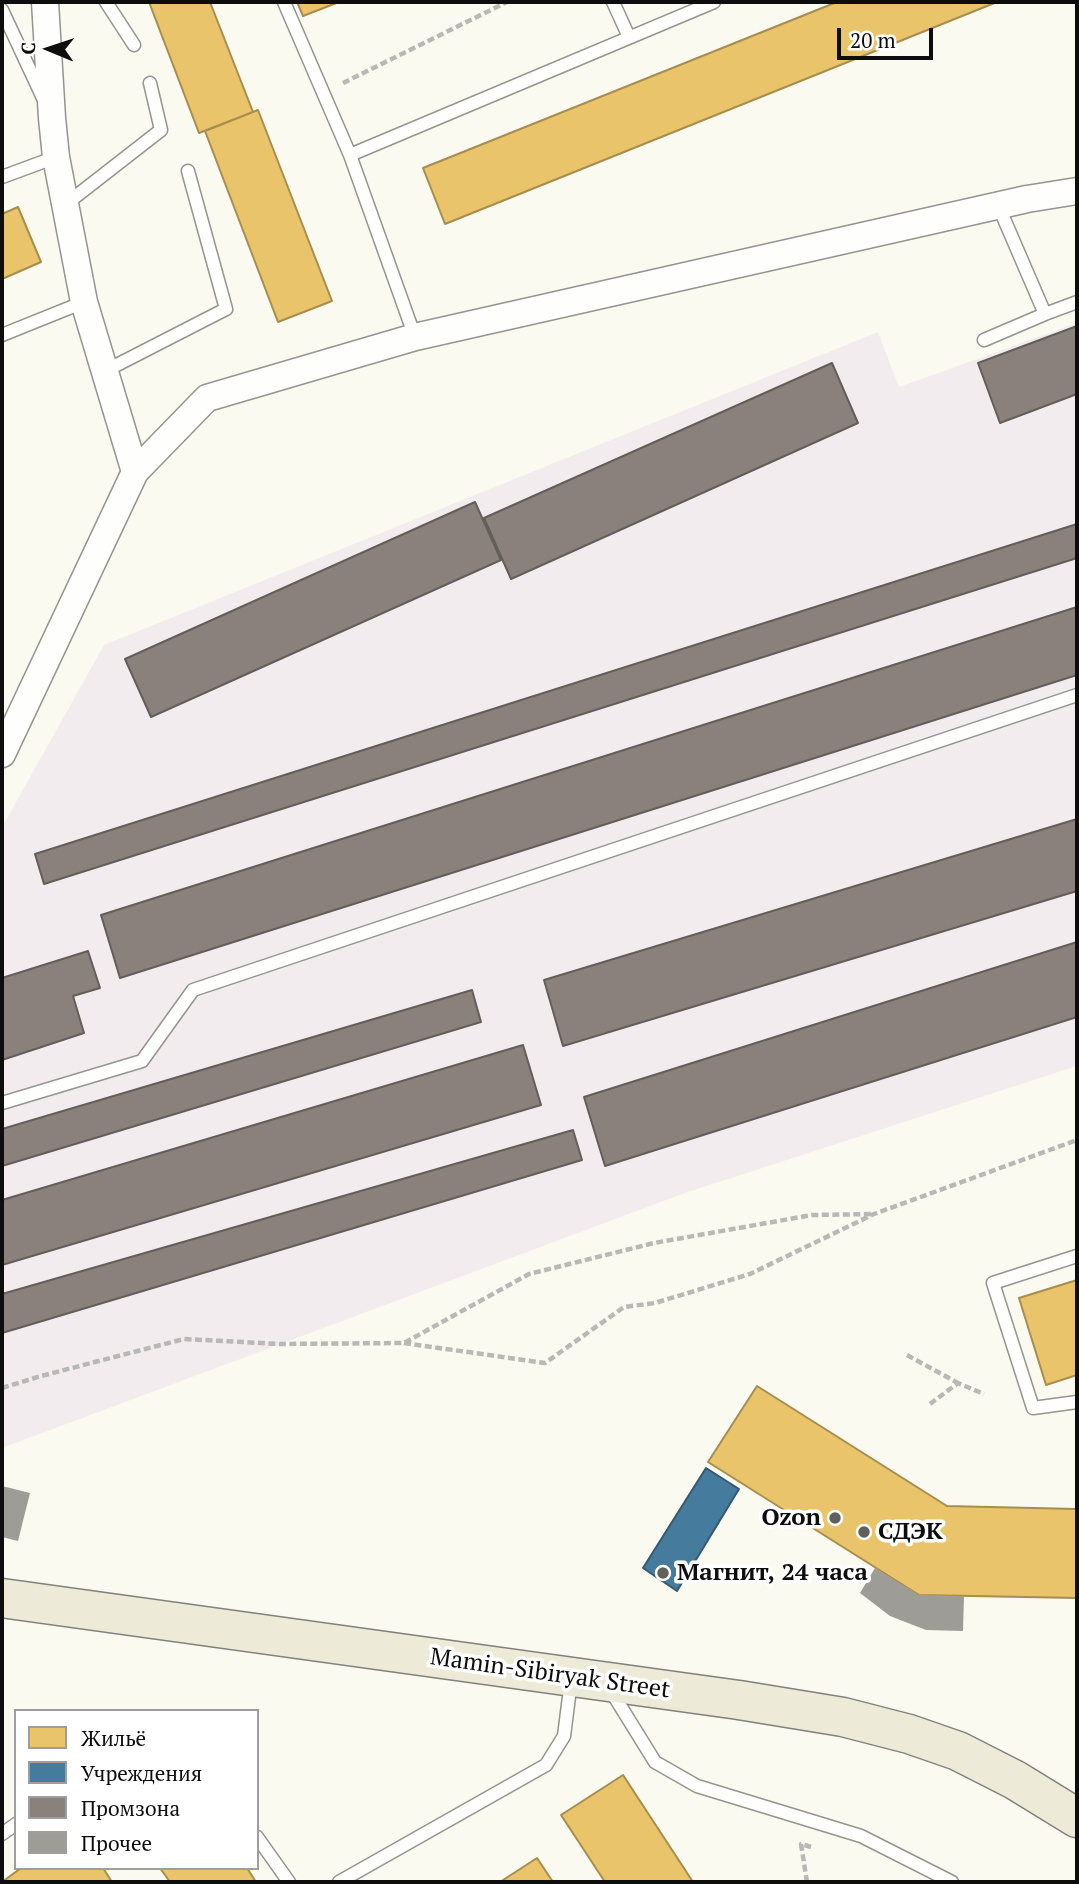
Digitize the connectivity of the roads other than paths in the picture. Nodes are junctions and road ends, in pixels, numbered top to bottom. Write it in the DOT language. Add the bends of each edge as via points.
graph roads {
  1 [pos="45,2"];
  2 [pos="106,2"];
  3 [pos="284,2"];
  4 [pos="613,2"];
  5 [pos="714,2"];
  6 [pos="2,10"];
  7 [pos="629,37"];
  8 [pos="134,45"];
  9 [pos="150,83"];
  10 [pos="52,118"];
  11 [pos="350,155"];
  12 [pos="56,157"];
  13 [pos="188,170"];
  14 [pos="2,177"];
  15 [pos="1077,191"];
  16 [pos="65,204"];
  17 [pos="998,205"];
  18 [pos="84,302"];
  19 [pos="1077,302"];
  20 [pos="1045,314"];
  21 [pos="2,335"];
  22 [pos="415,337"];
  23 [pos="984,340"];
  24 [pos="105,371"];
  25 [pos="135,472"];
  26 [pos="1077,695"];
  27 [pos="2,754"];
  28 [pos="2,1103"];
  29 [pos="1077,1256"];
  30 [pos="1077,1402"];
  31 [pos="2,1598"];
  32 [pos="588,1679"];
  33 [pos="1077,1818"];
  34 [pos="259,1841"];
  35 [pos="289,1882"];
  36 [pos="339,1882"];
  37 [pos="952,1882"];
  1 -- 10 [label="street"];
  2 -- 8 [label="lane"];
  3 -- 11 [label="lane"];
  4 -- 7 [label="lane"];
  5 -- 7 [label="lane"];
  6 -- 10 [label="lane"];
  7 -- 11 [label="lane"];
  9 -- 16 [label="lane" via="161,130"];
  10 -- 12 [label="street"];
  11 -- 22 [label="lane"];
  12 -- 14 [label="lane"];
  12 -- 16 [label="street"];
  13 -- 24 [label="lane" via="226,309"];
  15 -- 17 [label="street"];
  16 -- 18 [label="street"];
  17 -- 20 [label="lane"];
  17 -- 22 [label="street"];
  18 -- 21 [label="lane"];
  18 -- 24 [label="street"];
  19 -- 20 [label="lane"];
  20 -- 23 [label="lane"];
  22 -- 25 [label="street" via="206,398"];
  24 -- 25 [label="street"];
  25 -- 27 [label="street"];
  26 -- 28 [label="lane" via="193,990 142,1062"];
  29 -- 30 [label="lane" via="993,1283 1033,1408"];
  31 -- 32 [label="main road, Mamin-Sibiryak Street"];
  32 -- 33 [label="main road, Mamin-Sibiryak Street" via="831,1715 909,1734 1004,1774"];
  32 -- 36 [label="lane" via="564,1736 545,1765"];
  32 -- 37 [label="lane" via="655,1762 697,1786 862,1836"];
  34 -- 35 [label="lane"];
}
